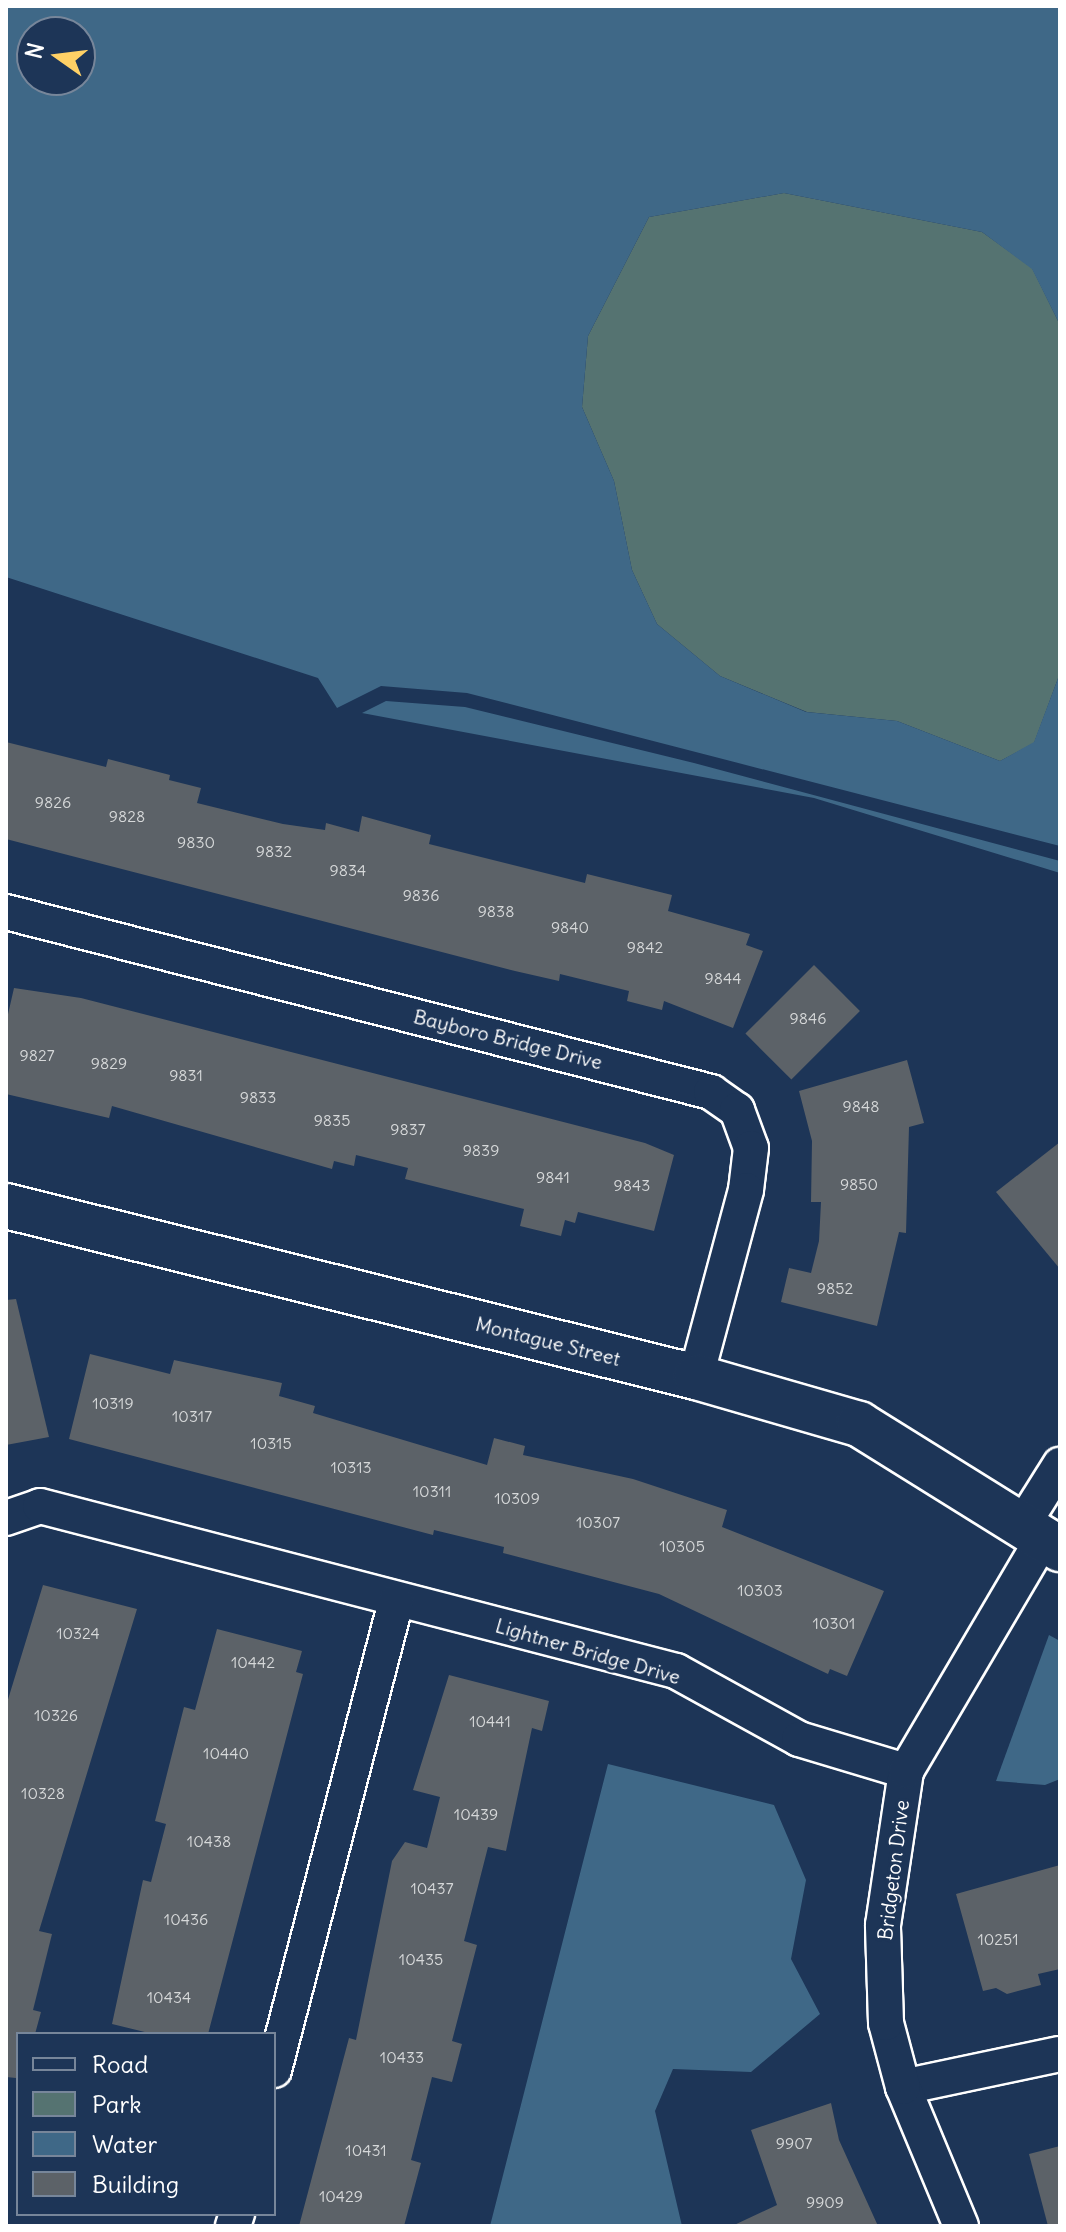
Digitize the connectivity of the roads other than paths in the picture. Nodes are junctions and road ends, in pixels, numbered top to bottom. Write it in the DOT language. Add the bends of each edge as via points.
graph roads {
  1 [pos="6,912"];
  2 [pos="6,1206"];
  3 [pos="696,1377"];
  4 [pos="1060,1465"];
  5 [pos="6,1518"];
  6 [pos="1042,1537"];
  7 [pos="396,1602"];
  8 [pos="906,1771"];
  9 [pos="1060,2054"];
  10 [pos="276,2062"];
  11 [pos="903,2087"];
  12 [pos="961,2226"];
  1 -- 3 [label="street, Bayboro Bridge Drive" via="711,1092 737,1110 751,1148 746,1190"];
  2 -- 3 [label="street, Montague Street"];
  3 -- 6 [label="street, Montague Street" via="859,1424"];
  4 -- 6 [label="street, Bridgeton Drive"];
  5 -- 7 [label="street, Lightner Bridge Drive" via="40,1506"];
  6 -- 8 [label="street, Bridgeton Drive"];
  7 -- 8 [label="street, Lightner Bridge Drive" via="676,1671 799,1739"];
  7 -- 10 [label="street"];
  8 -- 11 [label="street, Bridgeton Drive" via="883,1925 886,2023"];
  9 -- 11 [label="street"];
  11 -- 12 [label="street, Bridgeton Drive"];
}
